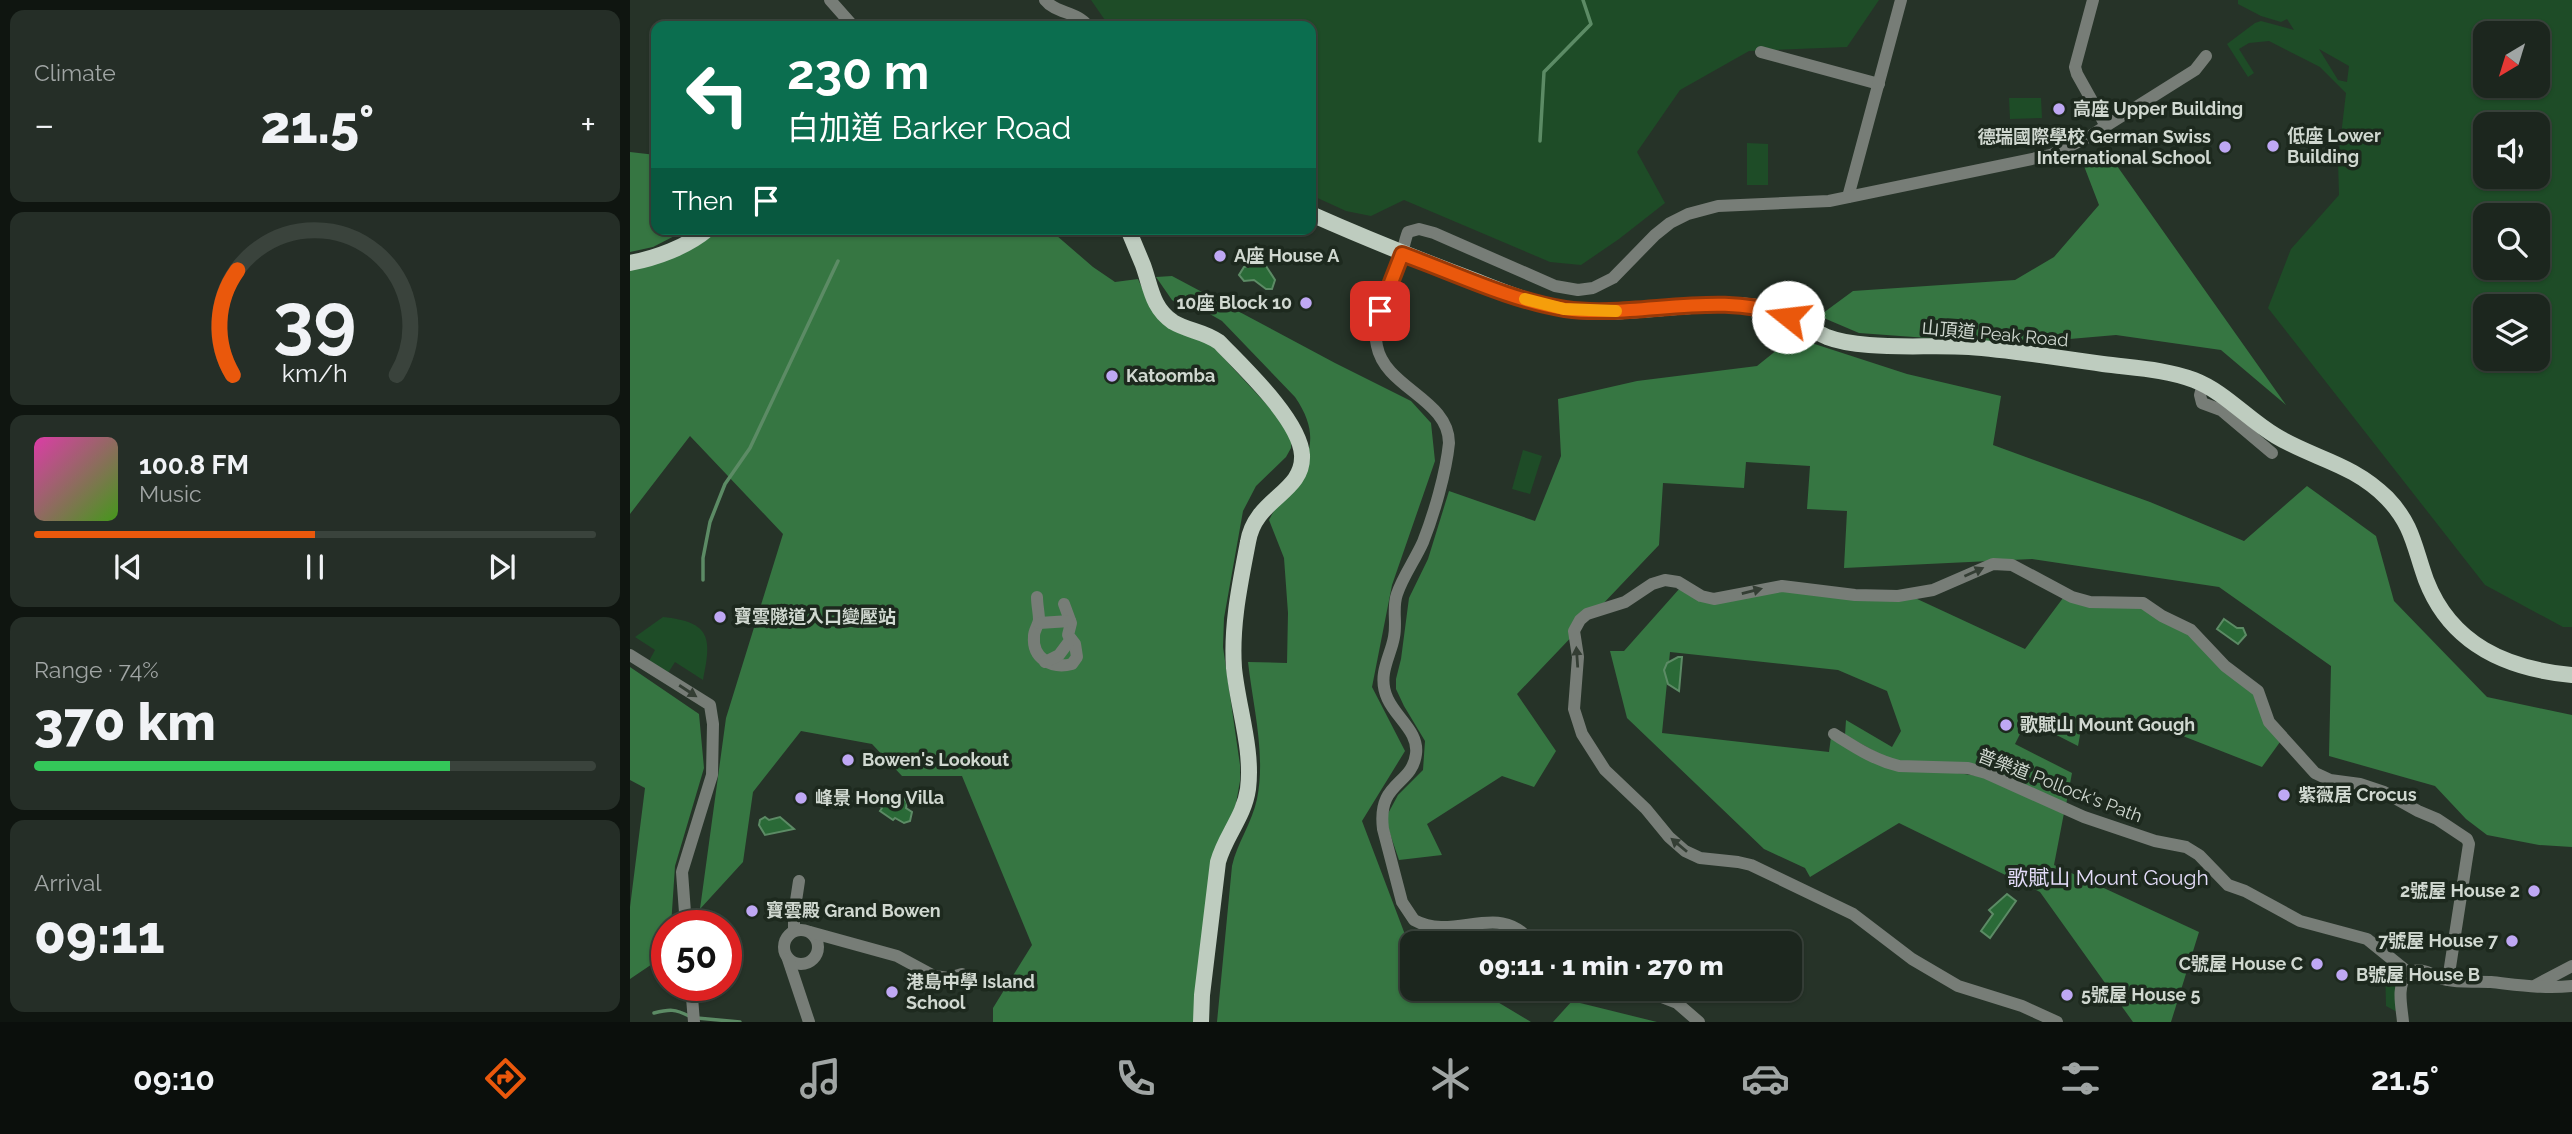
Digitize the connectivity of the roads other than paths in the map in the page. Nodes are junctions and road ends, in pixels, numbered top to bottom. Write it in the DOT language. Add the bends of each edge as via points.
graph roads {
  1 [pos="830,0"];
  2 [pos="1045,0"];
  3 [pos="1901,0"];
  4 [pos="2093,0"];
  5 [pos="849,21"];
  6 [pos="1083,21"];
  7 [pos="1761,51"];
  8 [pos="2206,56"];
  9 [pos="1879,84"];
  10 [pos="2106,126"];
  11 [pos="1848,197"];
  12 [pos="1316,216"];
  13 [pos="698,235"];
  14 [pos="1130,235"];
  15 [pos="1402,254"];
  16 [pos="630,263"];
  17 [pos="2203,384"];
  18 [pos="2272,453"];
  19 [pos="1037,597"];
  20 [pos="1064,604"];
  21 [pos="1070,621"];
  22 [pos="1039,623"];
  23 [pos="630,655"];
  24 [pos="2572,675"];
  25 [pos="1834,734"];
  26 [pos="799,881"];
  27 [pos="685,910"];
  28 [pos="1523,931"];
  29 [pos="794,932"];
  30 [pos="810,932"];
  31 [pos="853,943"];
  32 [pos="816,956"];
  33 [pos="788,959"];
  34 [pos="2572,966"];
  35 [pos="2409,973"];
  36 [pos="962,974"];
  37 [pos="2448,980"];
  38 [pos="2572,986"];
  39 [pos="2530,987"];
  40 [pos="803,998"];
  41 [pos="1672,1001"];
  42 [pos="808,1022"];
  43 [pos="1201,1022"];
  44 [pos="1699,1022"];
  45 [pos="2057,1022"];
  46 [pos="2403,1022"];
  1 -- 5 [label="street"];
  2 -- 6 [label="street"];
  3 -- 9 [label="street"];
  4 -- 10 [label="street" via="2076,67"];
  7 -- 9 [label="street"];
  8 -- 10 [label="street" via="2195,70"];
  9 -- 11 [label="street"];
  10 -- 11 [label="street" via="2042,158"];
  11 -- 15 [label="street" via="1698,210 1663,228 1613,278 1586,289 1555,286 1426,230 1408,232"];
  12 -- 15 [label="main road, 山頂道 Peak Road"];
  13 -- 16 [label="main road"];
  14 -- 43 [label="main road" via="1160,310 1176,323 1219,342 1288,419 1302,455 1292,485 1261,512 1249,536 1235,614 1233,645 1249,781 1244,808 1218,862"];
  15 -- 17 [label="main road, 山頂道 Peak Road" via="1564,309 1764,308 1828,337 1857,344 1991,349 2157,371"];
  15 -- 28 [label="street" via="1376,324 1377,349 1391,372 1441,418 1449,443 1427,530 1394,605 1395,635 1384,673 1384,692 1412,734 1417,752 1411,768 1386,798 1382,829 1402,902 1414,920 1440,928 1508,923"];
  17 -- 18 [label="street" via="2202,403 2221,410"];
  17 -- 24 [label="main road, 山頂道 Peak Road" via="2261,427 2344,466 2386,497 2412,534 2436,600 2467,636 2510,663"];
  19 -- 22 [label="street"];
  20 -- 21 [label="street"];
  21 -- 22 [label="street"];
  21 -- 22 [label="street" via="1067,632 1075,644 1076,661 1064,666 1043,665 1035,648"];
  23 -- 27 [label="street, one-way" via="710,705 712,775 682,872"];
  25 -- 35 [label="street, 普樂道 Pollock's Path" via="1887,763 1986,773 2084,817 2186,847 2228,885 2300,921 2367,939"];
  26 -- 29 [label="street"];
  29 -- 30 [label="street"];
  29 -- 33 [label="street" via="784,944"];
  30 -- 31 [label="street"];
  30 -- 32 [label="street" via="817,940"];
  31 -- 32 [label="street" via="835,943"];
  31 -- 36 [label="street" via="897,956 934,976"];
  32 -- 33 [label="street" via="803,965"];
  32 -- 40 [label="street" via="806,972"];
  33 -- 40 [label="street"];
  34 -- 39 [label="street"];
  35 -- 37 [label="street" via="2422,970"];
  35 -- 46 [label="street" via="2401,989"];
  37 -- 39 [label="street"];
  45 -- 37 [label="street, one-way" via="1958,986 1912,959 1853,914 1743,863 1685,852 1605,770 1582,734 1574,709 1578,657 1574,636 1580,620 1630,600 1660,581 1678,582 1714,599 1782,586 1898,596 1933,590 1998,564 2017,566 2084,601 2143,603 2191,630 2225,666 2258,691 2269,722 2315,773 2371,787 2467,839"];
  38 -- 39 [label="street"];
  40 -- 42 [label="street"];
  41 -- 44 [label="street"];
}
